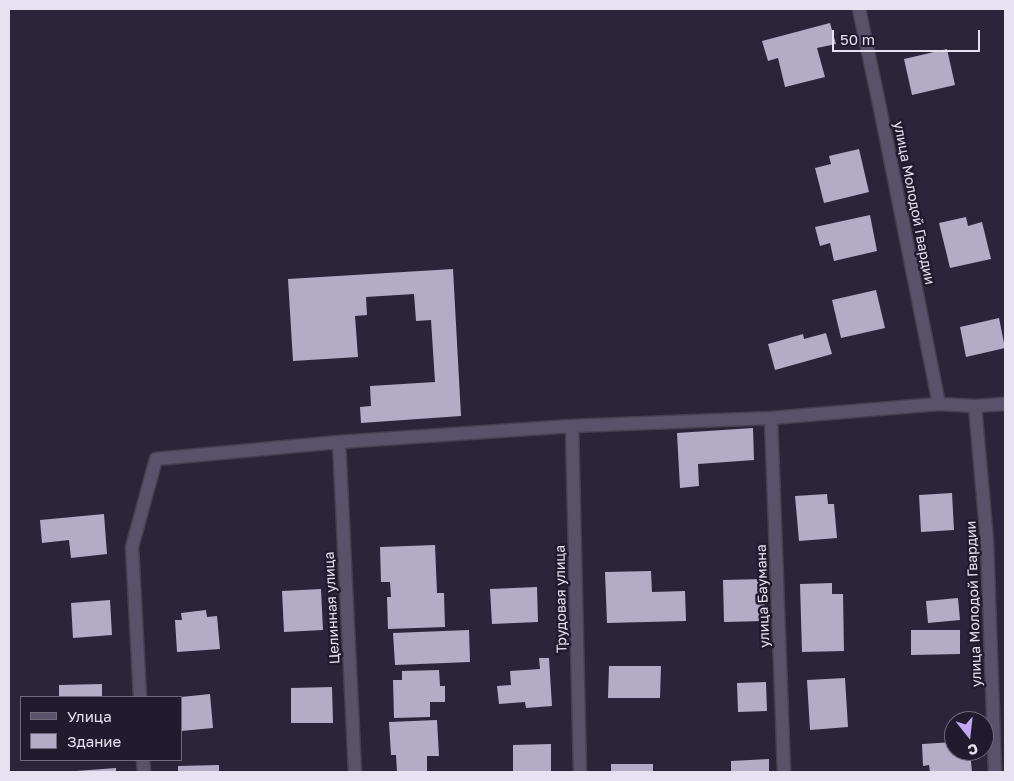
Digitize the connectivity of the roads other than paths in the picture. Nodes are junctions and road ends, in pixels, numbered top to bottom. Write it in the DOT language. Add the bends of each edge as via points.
graph roads {
  1 [pos="859,9"];
  2 [pos="939,404"];
  3 [pos="1005,404"];
  4 [pos="975,406"];
  5 [pos="771,418"];
  6 [pos="572,426"];
  7 [pos="339,442"];
  8 [pos="140,696"];
  9 [pos="355,772"];
  10 [pos="580,772"];
  11 [pos="784,772"];
  12 [pos="995,772"];
  1 -- 2 [label="street, улица Молодой Гвардии"];
  2 -- 4 [label="street"];
  2 -- 5 [label="street"];
  3 -- 4 [label="street"];
  4 -- 12 [label="street, улица Молодой Гвардии" via="987,541"];
  5 -- 6 [label="street"];
  5 -- 11 [label="street, улица Баумана"];
  6 -- 7 [label="street"];
  6 -- 10 [label="street, Трудовая улица"];
  7 -- 8 [label="street" via="156,460 132,547"];
  7 -- 9 [label="street, Целинная улица"];
}
